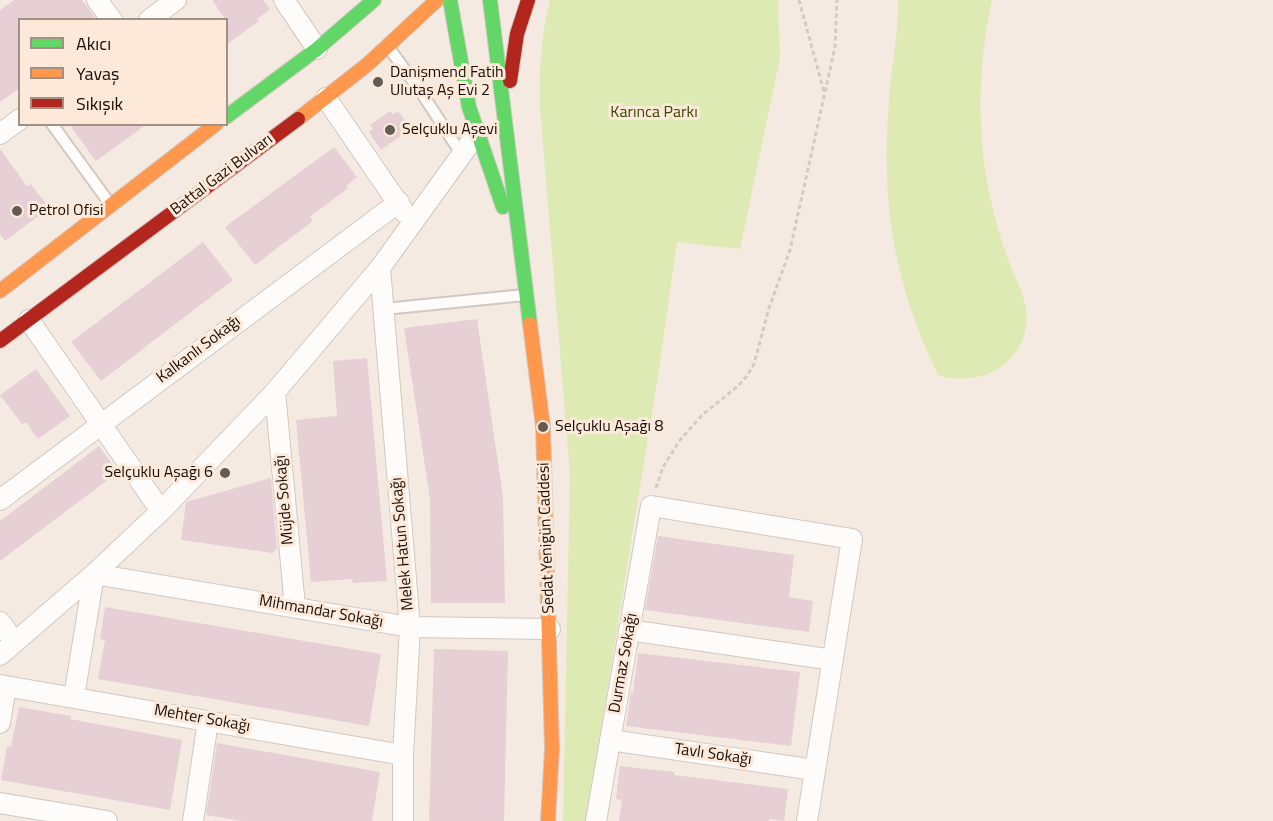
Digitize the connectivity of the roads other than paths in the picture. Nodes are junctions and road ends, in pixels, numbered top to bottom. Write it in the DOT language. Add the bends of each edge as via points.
graph roads {
  1 [pos="97,0"];
  2 [pos="176,0"];
  3 [pos="284,0"];
  4 [pos="374,0"];
  5 [pos="436,0"];
  6 [pos="450,0"];
  7 [pos="490,0"];
  8 [pos="528,0"];
  9 [pos="110,18"];
  10 [pos="152,18"];
  11 [pos="388,46"];
  12 [pos="316,49"];
  13 [pos="326,98"];
  14 [pos="228,115"];
  15 [pos="505,119"];
  16 [pos="18,120"];
  17 [pos="53,126"];
  18 [pos="203,128"];
  19 [pos="478,132"];
  20 [pos="0,134"];
  21 [pos="462,155"];
  22 [pos="399,202"];
  23 [pos="111,205"];
  24 [pos="411,224"];
  25 [pos="521,257"];
  26 [pos="380,267"];
  27 [pos="0,290"];
  28 [pos="526,295"];
  29 [pos="384,309"];
  30 [pos="29,320"];
  31 [pos="0,341"];
  32 [pos="275,392"];
  33 [pos="101,423"];
  34 [pos="0,500"];
  35 [pos="161,511"];
  36 [pos="94,573"];
  37 [pos="295,607"];
  38 [pos="0,622"];
  39 [pos="410,627"];
  40 [pos="550,629"];
  41 [pos="629,630"];
  42 [pos="15,642"];
  43 [pos="0,655"];
  44 [pos="833,660"];
  45 [pos="3,686"];
  46 [pos="74,697"];
  47 [pos="208,721"];
  48 [pos="0,723"];
  49 [pos="610,740"];
  50 [pos="403,755"];
  51 [pos="815,770"];
  52 [pos="0,803"];
  53 [pos="106,821"];
  54 [pos="193,821"];
  55 [pos="403,821"];
  56 [pos="548,821"];
  57 [pos="596,821"];
  58 [pos="807,821"];
  1 -- 9 [label="street"];
  2 -- 10 [label="street"];
  3 -- 12 [label="street"];
  4 -- 12 [label="street"];
  5 -- 11 [label="street, Battal Gazi Bulvarı"];
  6 -- 19 [label="street" via="469,107"];
  7 -- 15 [label="street"];
  8 -- 15 [label="street" via="517,34"];
  11 -- 13 [label="street, Battal Gazi Bulvarı"];
  11 -- 21 [label="lane"];
  12 -- 14 [label="street"];
  13 -- 22 [label="street"];
  13 -- 30 [label="street, Battal Gazi Bulvarı"];
  15 -- 25 [label="street"];
  16 -- 20 [label="street"];
  17 -- 23 [label="lane"];
  18 -- 23 [label="street"];
  19 -- 21 [label="street"];
  19 -- 25 [label="street"];
  21 -- 24 [label="street"];
  22 -- 24 [label="street"];
  22 -- 33 [label="street, Kalkanlı Sokağı"];
  23 -- 27 [label="street"];
  24 -- 26 [label="street"];
  25 -- 28 [label="street, Sedat Yenigün Caddesi"];
  26 -- 29 [label="street, Melek Hatun Sokağı"];
  26 -- 32 [label="street"];
  28 -- 29 [label="lane"];
  28 -- 40 [label="street, Sedat Yenigün Caddesi" via="543,427"];
  29 -- 39 [label="street, Melek Hatun Sokağı"];
  30 -- 31 [label="street, Battal Gazi Bulvarı"];
  30 -- 33 [label="street"];
  32 -- 35 [label="street"];
  32 -- 37 [label="street, Müjde Sokağı"];
  33 -- 34 [label="street, Kalkanlı Sokağı"];
  33 -- 35 [label="street"];
  35 -- 36 [label="street"];
  36 -- 37 [label="street, Mihmandar Sokağı"];
  36 -- 42 [label="street"];
  36 -- 46 [label="street"];
  37 -- 39 [label="street, Mihmandar Sokağı"];
  38 -- 42 [label="street"];
  39 -- 40 [label="street, Mihmandar Sokağı"];
  39 -- 50 [label="street, Melek Hatun Sokağı"];
  40 -- 56 [label="street, Sedat Yenigün Caddesi" via="552,750"];
  41 -- 44 [label="street"];
  41 -- 44 [label="street, Durmaz Sokağı" via="651,506 852,539"];
  41 -- 49 [label="street, Durmaz Sokağı"];
  42 -- 43 [label="street"];
  44 -- 51 [label="street"];
  45 -- 46 [label="street, Mehter Sokağı"];
  45 -- 48 [label="street"];
  46 -- 47 [label="street, Mehter Sokağı"];
  47 -- 50 [label="street, Mehter Sokağı"];
  47 -- 54 [label="street"];
  49 -- 51 [label="street, Tavlı Sokağı"];
  49 -- 57 [label="street, Durmaz Sokağı"];
  50 -- 55 [label="street, Melek Hatun Sokağı"];
  51 -- 58 [label="street"];
  52 -- 53 [label="street"];
}
